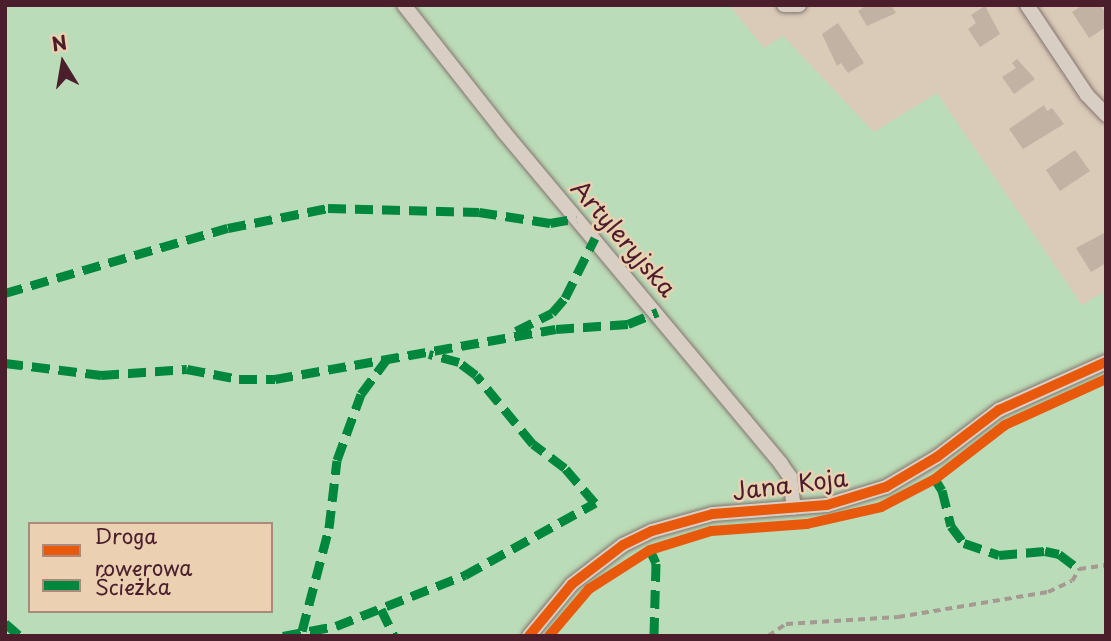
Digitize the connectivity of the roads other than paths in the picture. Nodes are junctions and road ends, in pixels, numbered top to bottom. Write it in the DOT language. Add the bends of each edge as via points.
graph roads {
  1 [pos="404,5"];
  2 [pos="784,5"];
  3 [pos="799,5"];
  4 [pos="1027,5"];
  5 [pos="1106,115"];
  6 [pos="1106,362"];
  7 [pos="794,508"];
  8 [pos="529,636"];
  1 -- 7 [label="street, Artyleryjska" via="781,464 790,477"];
  2 -- 3 [label="street"];
  4 -- 5 [label="street" via="1087,95"];
  6 -- 7 [label="street, Jana Koja" via="1007,405 914,473 886,487 836,503"];
  7 -- 8 [label="street, Jana Koja" via="713,514 652,531 606,557 572,584"];
}
